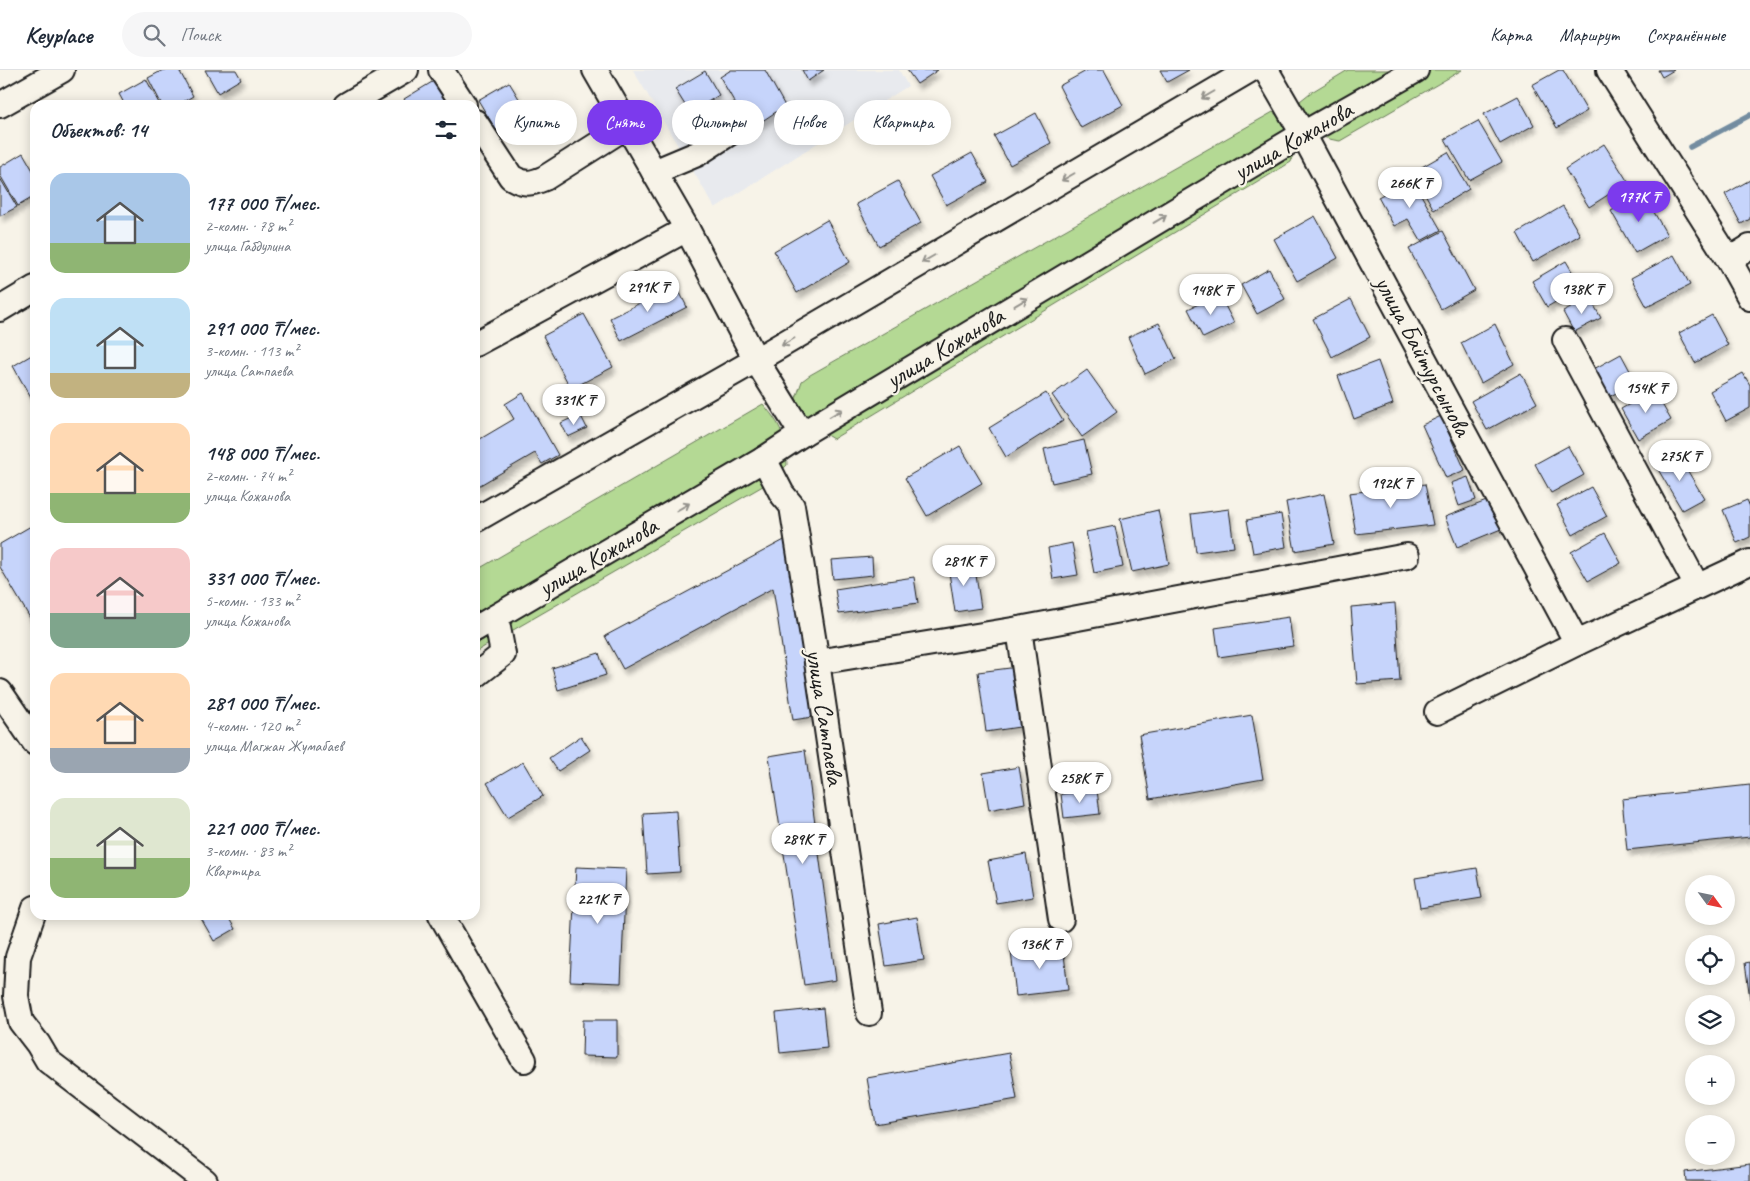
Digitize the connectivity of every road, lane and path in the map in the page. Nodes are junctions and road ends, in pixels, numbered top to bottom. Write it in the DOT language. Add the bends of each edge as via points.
graph roads {
  1 [pos="62,70"];
  2 [pos="406,70"];
  3 [pos="441,70"];
  4 [pos="595,70"];
  5 [pos="1250,70"];
  6 [pos="1266,70"];
  7 [pos="1416,70"];
  8 [pos="1609,70"];
  9 [pos="355,100"];
  10 [pos="461,100"];
  11 [pos="613,100"];
  12 [pos="0,105"];
  13 [pos="480,130"];
  14 [pos="1304,134"];
  15 [pos="598,145"];
  16 [pos="639,145"];
  17 [pos="711,145"];
  18 [pos="654,172"];
  19 [pos="687,229"];
  20 [pos="1750,247"];
  21 [pos="1729,260"];
  22 [pos="30,291"];
  23 [pos="1750,298"];
  24 [pos="0,309"];
  25 [pos="1565,340"];
  26 [pos="480,341"];
  27 [pos="756,360"];
  28 [pos="802,434"];
  29 [pos="764,459"];
  30 [pos="480,517"];
  31 [pos="1407,556"];
  32 [pos="1750,562"];
  33 [pos="1697,586"];
  34 [pos="496,617"];
  35 [pos="480,626"];
  36 [pos="1019,629"];
  37 [pos="1577,643"];
  38 [pos="817,662"];
  39 [pos="480,672"];
  40 [pos="0,692"];
  41 [pos="1437,712"];
  42 [pos="30,736"];
  43 [pos="1061,919"];
  44 [pos="31,920"];
  45 [pos="444,920"];
  46 [pos="869,1013"];
  47 [pos="524,1060"];
  48 [pos="205,1181"];
  1 -- 12 [label="street"];
  2 -- 9 [label="street"];
  3 -- 10 [label="street"];
  4 -- 11 [label="street"];
  5 -- 27 [label="street, one-way"];
  6 -- 14 [label="street, улица Байтурсынова"];
  7 -- 14 [label="street, улица Кожанова"];
  8 -- 21 [label="street"];
  13 -- 15 [label="street" via="511,177 531,184"];
  28 -- 14 [label="street, улица Кожанова, one-way"];
  14 -- 37 [label="street, улица Байтурсынова"];
  16 -- 18 [label="street"];
  17 -- 18 [label="street"];
  18 -- 19 [label="street"];
  19 -- 26 [label="street"];
  19 -- 27 [label="street"];
  20 -- 21 [label="street"];
  21 -- 23 [label="street"];
  22 -- 24 [label="street"];
  25 -- 33 [label="street"];
  27 -- 28 [label="street"];
  27 -- 30 [label="street"];
  28 -- 29 [label="street, улица Кожанова"];
  34 -- 29 [label="street, улица Кожанова, one-way"];
  29 -- 38 [label="street, улица Сатпаева" via="792,506"];
  31 -- 36 [label="street"];
  32 -- 33 [label="street"];
  33 -- 37 [label="street"];
  34 -- 35 [label="street, улица Кожанова"];
  34 -- 39 [label="street" via="503,654"];
  36 -- 38 [label="street"];
  36 -- 43 [label="street"];
  37 -- 41 [label="street"];
  38 -- 46 [label="street, улица Сатпаева"];
  40 -- 42 [label="street"];
  44 -- 48 [label="street" via="18,957 16,996 21,1022 48,1061"];
  45 -- 47 [label="street"];
}
